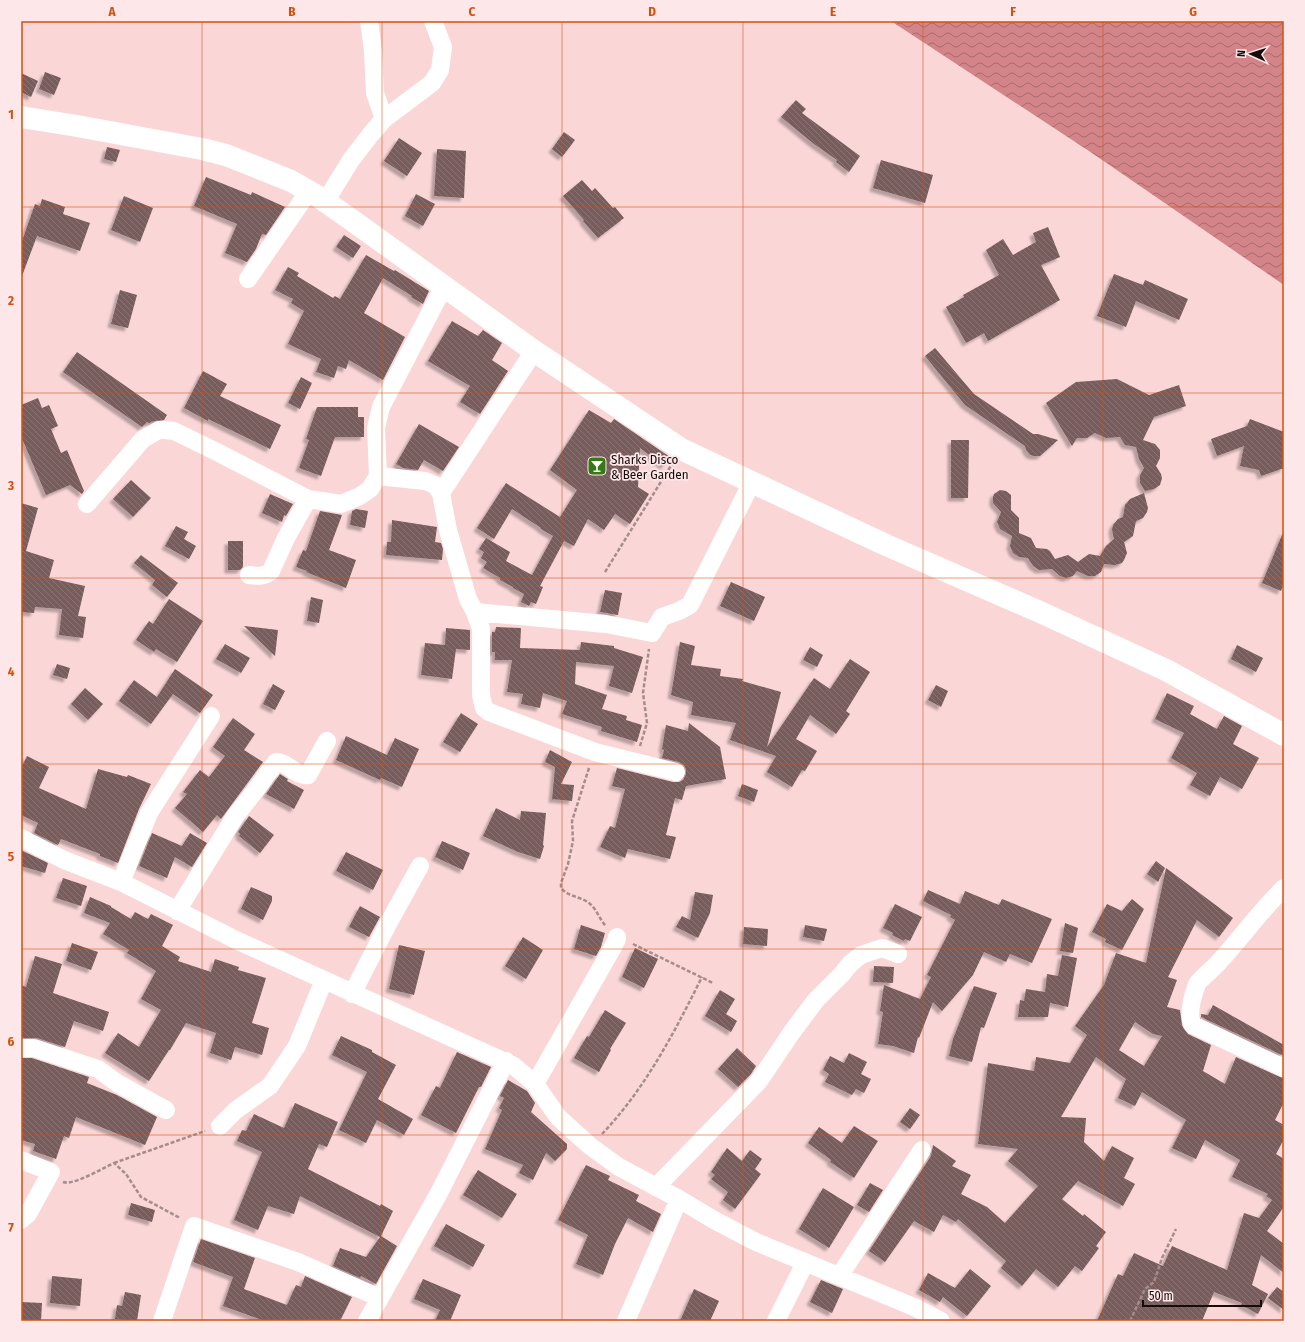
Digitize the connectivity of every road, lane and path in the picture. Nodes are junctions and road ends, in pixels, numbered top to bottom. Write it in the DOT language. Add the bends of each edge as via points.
graph roads {
  1 [pos="369,21"];
  2 [pos="433,21"];
  3 [pos="21,117"];
  4 [pos="384,119"];
  5 [pos="317,196"];
  6 [pos="248,279"];
  7 [pos="444,286"];
  8 [pos="534,351"];
  9 [pos="681,449"];
  10 [pos="378,476"];
  11 [pos="752,482"];
  12 [pos="442,493"];
  13 [pos="308,499"];
  14 [pos="87,504"];
  15 [pos="605,572"];
  16 [pos="249,575"];
  17 [pos="475,612"];
  18 [pos="652,633"];
  19 [pos="211,716"];
  20 [pos="1284,735"];
  21 [pos="327,741"];
  22 [pos="595,752"];
  23 [pos="635,762"];
  24 [pos="676,772"];
  25 [pos="21,838"];
  26 [pos="420,866"];
  27 [pos="121,882"];
  28 [pos="1284,888"];
  29 [pos="177,911"];
  30 [pos="617,937"];
  31 [pos="898,954"];
  32 [pos="702,977"];
  33 [pos="324,980"];
  34 [pos="713,983"];
  35 [pos="352,994"];
  36 [pos="21,1048"];
  37 [pos="506,1061"];
  38 [pos="1284,1068"];
  39 [pos="534,1084"];
  40 [pos="166,1110"];
  41 [pos="220,1126"];
  42 [pos="590,1146"];
  43 [pos="922,1150"];
  44 [pos="21,1160"];
  45 [pos="114,1163"];
  46 [pos="51,1172"];
  47 [pos="656,1187"];
  48 [pos="679,1199"];
  49 [pos="21,1220"];
  50 [pos="194,1226"];
  51 [pos="1176,1229"];
  52 [pos="804,1263"];
  53 [pos="840,1275"];
  54 [pos="380,1298"];
  55 [pos="911,1314"];
  56 [pos="162,1321"];
  57 [pos="367,1321"];
  58 [pos="626,1321"];
  59 [pos="776,1321"];
  60 [pos="941,1321"];
  61 [pos="1130,1321"];
  1 -- 4 [label="street" via="375,93"];
  2 -- 4 [label="street" via="443,47 440,70 432,83"];
  3 -- 5 [label="street" via="214,152 272,172"];
  4 -- 5 [label="street" via="351,160"];
  5 -- 6 [label="street"];
  5 -- 7 [label="street"];
  7 -- 8 [label="street"];
  7 -- 10 [label="street" via="381,407 376,428"];
  8 -- 9 [label="street"];
  8 -- 12 [label="street"];
  9 -- 11 [label="street"];
  9 -- 15 [label="path"];
  10 -- 12 [label="street" via="425,481 435,485"];
  10 -- 13 [label="street" via="370,489 342,504"];
  11 -- 18 [label="street" via="690,605 662,617"];
  11 -- 20 [label="street" via="1166,670"];
  12 -- 17 [label="street" via="448,530 468,599"];
  13 -- 14 [label="street" via="174,431 159,430 143,439"];
  13 -- 16 [label="street" via="271,571 263,575"];
  17 -- 18 [label="street" via="606,624"];
  17 -- 22 [label="street" via="481,629 484,708 494,715"];
  18 -- 23 [label="path" via="643,693 647,723"];
  19 -- 27 [label="street" via="149,812"];
  21 -- 29 [label="street" via="308,775 276,762 236,815"];
  22 -- 23 [label="street"];
  22 -- 30 [label="path" via="572,821 573,841 561,888 568,894 589,902 602,923"];
  23 -- 24 [label="street"];
  25 -- 27 [label="street" via="64,860"];
  26 -- 35 [label="street"];
  27 -- 29 [label="street"];
  28 -- 38 [label="street" via="1225,956 1198,982 1190,1007 1193,1025"];
  29 -- 33 [label="street"];
  30 -- 32 [label="path"];
  30 -- 39 [label="street"];
  31 -- 47 [label="street" via="882,948 861,955 850,964 816,1000 759,1081"];
  32 -- 34 [label="path"];
  32 -- 42 [label="path" via="652,1071 619,1117"];
  33 -- 35 [label="street"];
  33 -- 41 [label="street" via="296,1046 270,1086 236,1110"];
  35 -- 37 [label="street"];
  36 -- 40 [label="street" via="38,1049 98,1069 117,1083"];
  37 -- 39 [label="street"];
  37 -- 54 [label="street" via="439,1193"];
  39 -- 42 [label="street" via="558,1117"];
  41 -- 45 [label="path"];
  42 -- 47 [label="street" via="619,1167"];
  43 -- 53 [label="street"];
  44 -- 46 [label="street"];
  45 -- 46 [label="path" via="66,1184 59,1181"];
  45 -- 50 [label="path" via="126,1174 141,1197"];
  46 -- 49 [label="street" via="28,1214"];
  47 -- 48 [label="street"];
  48 -- 52 [label="street" via="749,1238"];
  48 -- 58 [label="street"];
  50 -- 54 [label="street" via="298,1262"];
  50 -- 56 [label="street"];
  51 -- 61 [label="path" via="1154,1282 1145,1288"];
  52 -- 53 [label="street"];
  52 -- 59 [label="street"];
  53 -- 55 [label="street"];
  54 -- 57 [label="street"];
  55 -- 60 [label="street"];
}
